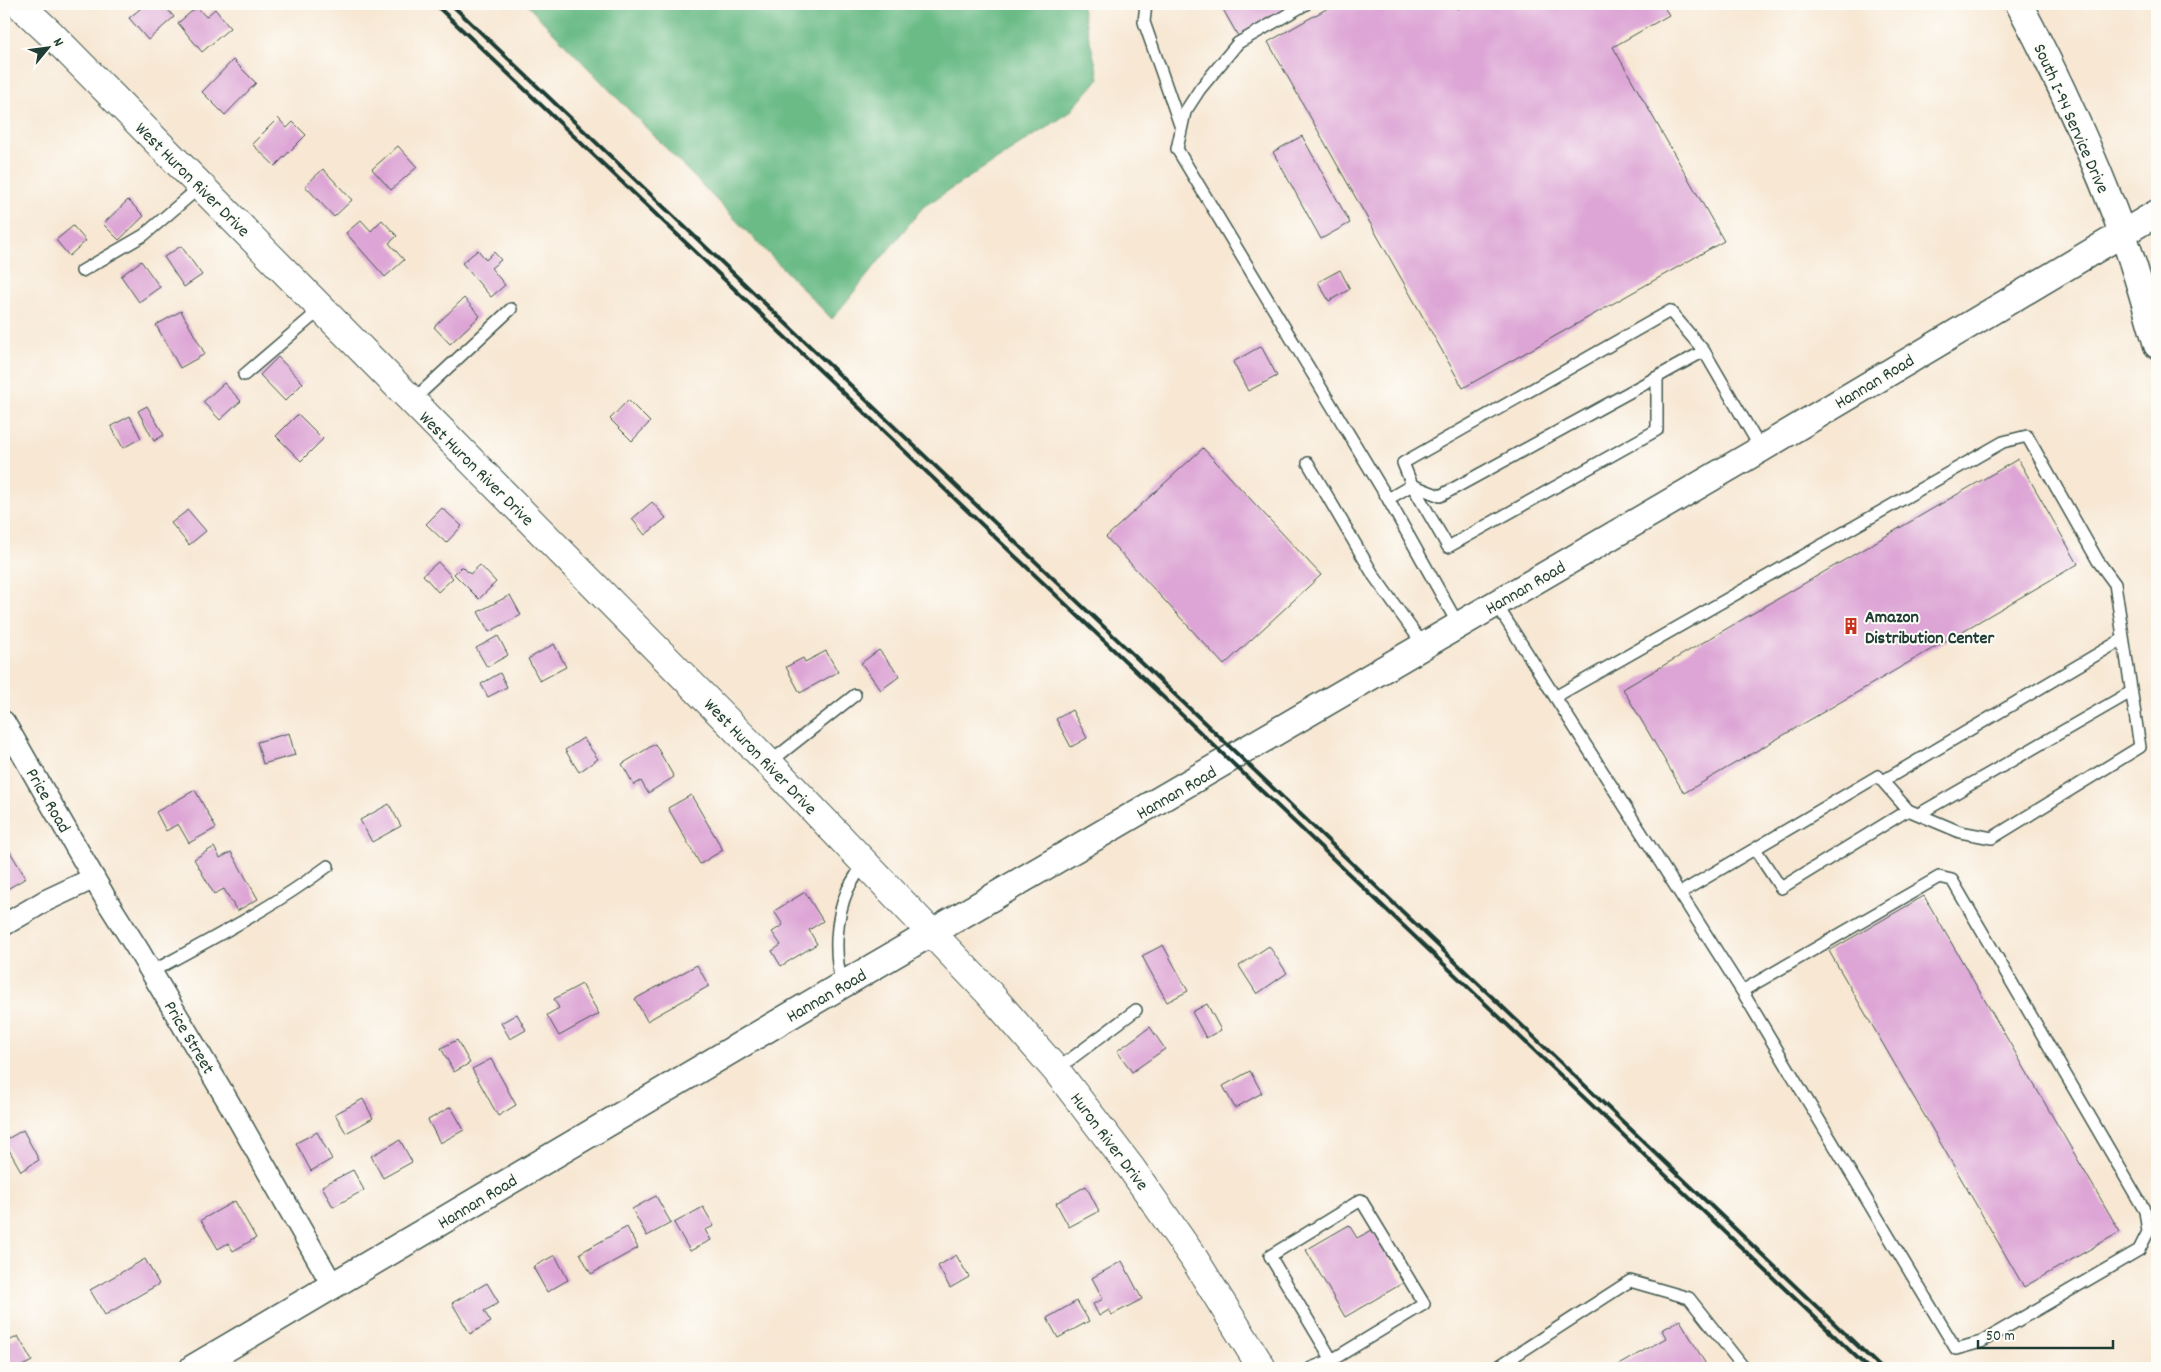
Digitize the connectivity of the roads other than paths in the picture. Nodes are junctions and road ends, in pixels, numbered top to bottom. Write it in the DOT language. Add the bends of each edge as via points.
graph roads {
  1 [pos="19,4"];
  2 [pos="1146,4"];
  3 [pos="1306,4"];
  4 [pos="2019,4"];
  5 [pos="1182,129"];
  6 [pos="201,186"];
  7 [pos="2157,213"];
  8 [pos="2122,233"];
  9 [pos="82,271"];
  10 [pos="321,308"];
  11 [pos="511,310"];
  12 [pos="2157,345"];
  13 [pos="1704,350"];
  14 [pos="244,375"];
  15 [pos="1657,377"];
  16 [pos="412,402"];
  17 [pos="1761,449"];
  18 [pos="1308,463"];
  19 [pos="1412,485"];
  20 [pos="1388,499"];
  21 [pos="1496,604"];
  22 [pos="1459,626"];
  23 [pos="2123,639"];
  24 [pos="1424,646"];
  25 [pos="2131,692"];
  26 [pos="855,695"];
  27 [pos="1556,697"];
  28 [pos="4,722"];
  29 [pos="769,763"];
  30 [pos="1883,782"];
  31 [pos="1914,812"];
  32 [pos="1755,848"];
  33 [pos="864,862"];
  34 [pos="328,866"];
  35 [pos="94,878"];
  36 [pos="1680,893"];
  37 [pos="4,925"];
  38 [pos="934,933"];
  39 [pos="151,972"];
  40 [pos="842,985"];
  41 [pos="1742,991"];
  42 [pos="1136,1010"];
  43 [pos="1056,1070"];
  44 [pos="332,1286"];
  45 [pos="1332,1360"];
  46 [pos="193,1368"];
  47 [pos="1262,1368"];
  48 [pos="1311,1368"];
  49 [pos="1496,1368"];
  50 [pos="1744,1368"];
  1 -- 6 [label="main road, West Huron River Drive"];
  2 -- 5 [label="lane" via="1144,22"];
  3 -- 5 [label="lane" via="1238,43 1185,112"];
  4 -- 8 [label="street, South I-94 Service Drive" via="2077,125"];
  5 -- 20 [label="lane" via="1177,149"];
  6 -- 9 [label="lane" via="144,235"];
  6 -- 10 [label="main road, West Huron River Drive"];
  7 -- 8 [label="street, Hannan Road"];
  8 -- 12 [label="street, South I-94 Service Drive"];
  8 -- 17 [label="street, Hannan Road"];
  10 -- 14 [label="lane"];
  10 -- 16 [label="main road, West Huron River Drive"];
  11 -- 16 [label="lane"];
  13 -- 15 [label="lane"];
  13 -- 17 [label="lane"];
  13 -- 19 [label="lane" via="1670,310 1403,462"];
  15 -- 19 [label="lane" via="1440,496"];
  15 -- 19 [label="lane" via="1657,430 1448,547"];
  16 -- 29 [label="main road, West Huron River Drive"];
  17 -- 21 [label="street, Hannan Road"];
  18 -- 24 [label="lane" via="1374,576"];
  19 -- 20 [label="lane"];
  20 -- 22 [label="lane"];
  21 -- 22 [label="street, Hannan Road"];
  21 -- 27 [label="lane"];
  22 -- 24 [label="street, Hannan Road"];
  23 -- 25 [label="lane"];
  23 -- 27 [label="lane" via="2115,584 2098,561 2028,436 2003,442"];
  23 -- 30 [label="lane"];
  24 -- 38 [label="street, Hannan Road"];
  25 -- 31 [label="lane"];
  25 -- 31 [label="lane" via="2140,747 1992,838 1960,832"];
  26 -- 29 [label="lane"];
  27 -- 36 [label="lane"];
  28 -- 35 [label="street, Price Road"];
  29 -- 33 [label="main road, West Huron River Drive"];
  30 -- 31 [label="lane"];
  30 -- 32 [label="lane" via="1878,776"];
  31 -- 32 [label="lane" via="1781,888"];
  32 -- 36 [label="lane"];
  33 -- 38 [label="main road, West Huron River Drive"];
  33 -- 40 [label="lane" via="843,902 837,965"];
  34 -- 39 [label="lane" via="296,890"];
  35 -- 37 [label="street" via="44,901"];
  35 -- 39 [label="street, Price Street"];
  36 -- 41 [label="lane"];
  38 -- 40 [label="street, Hannan Road"];
  38 -- 43 [label="main road, Huron River Drive"];
  39 -- 44 [label="street, Price Street"];
  40 -- 44 [label="street, Hannan Road"];
  41 -- 41 [label="lane" via="1956,1349 1982,1342 2139,1250 2148,1232 2145,1211 1952,880 1939,877"];
  42 -- 43 [label="lane"];
  43 -- 47 [label="main road, Huron River Drive" via="1125,1160 1187,1249"];
  44 -- 46 [label="street, Hannan Road"];
  45 -- 45 [label="lane" via="1424,1304 1362,1200 1270,1256"];
  45 -- 48 [label="lane"];
  49 -- 50 [label="lane" via="1630,1281 1690,1298"];
}
